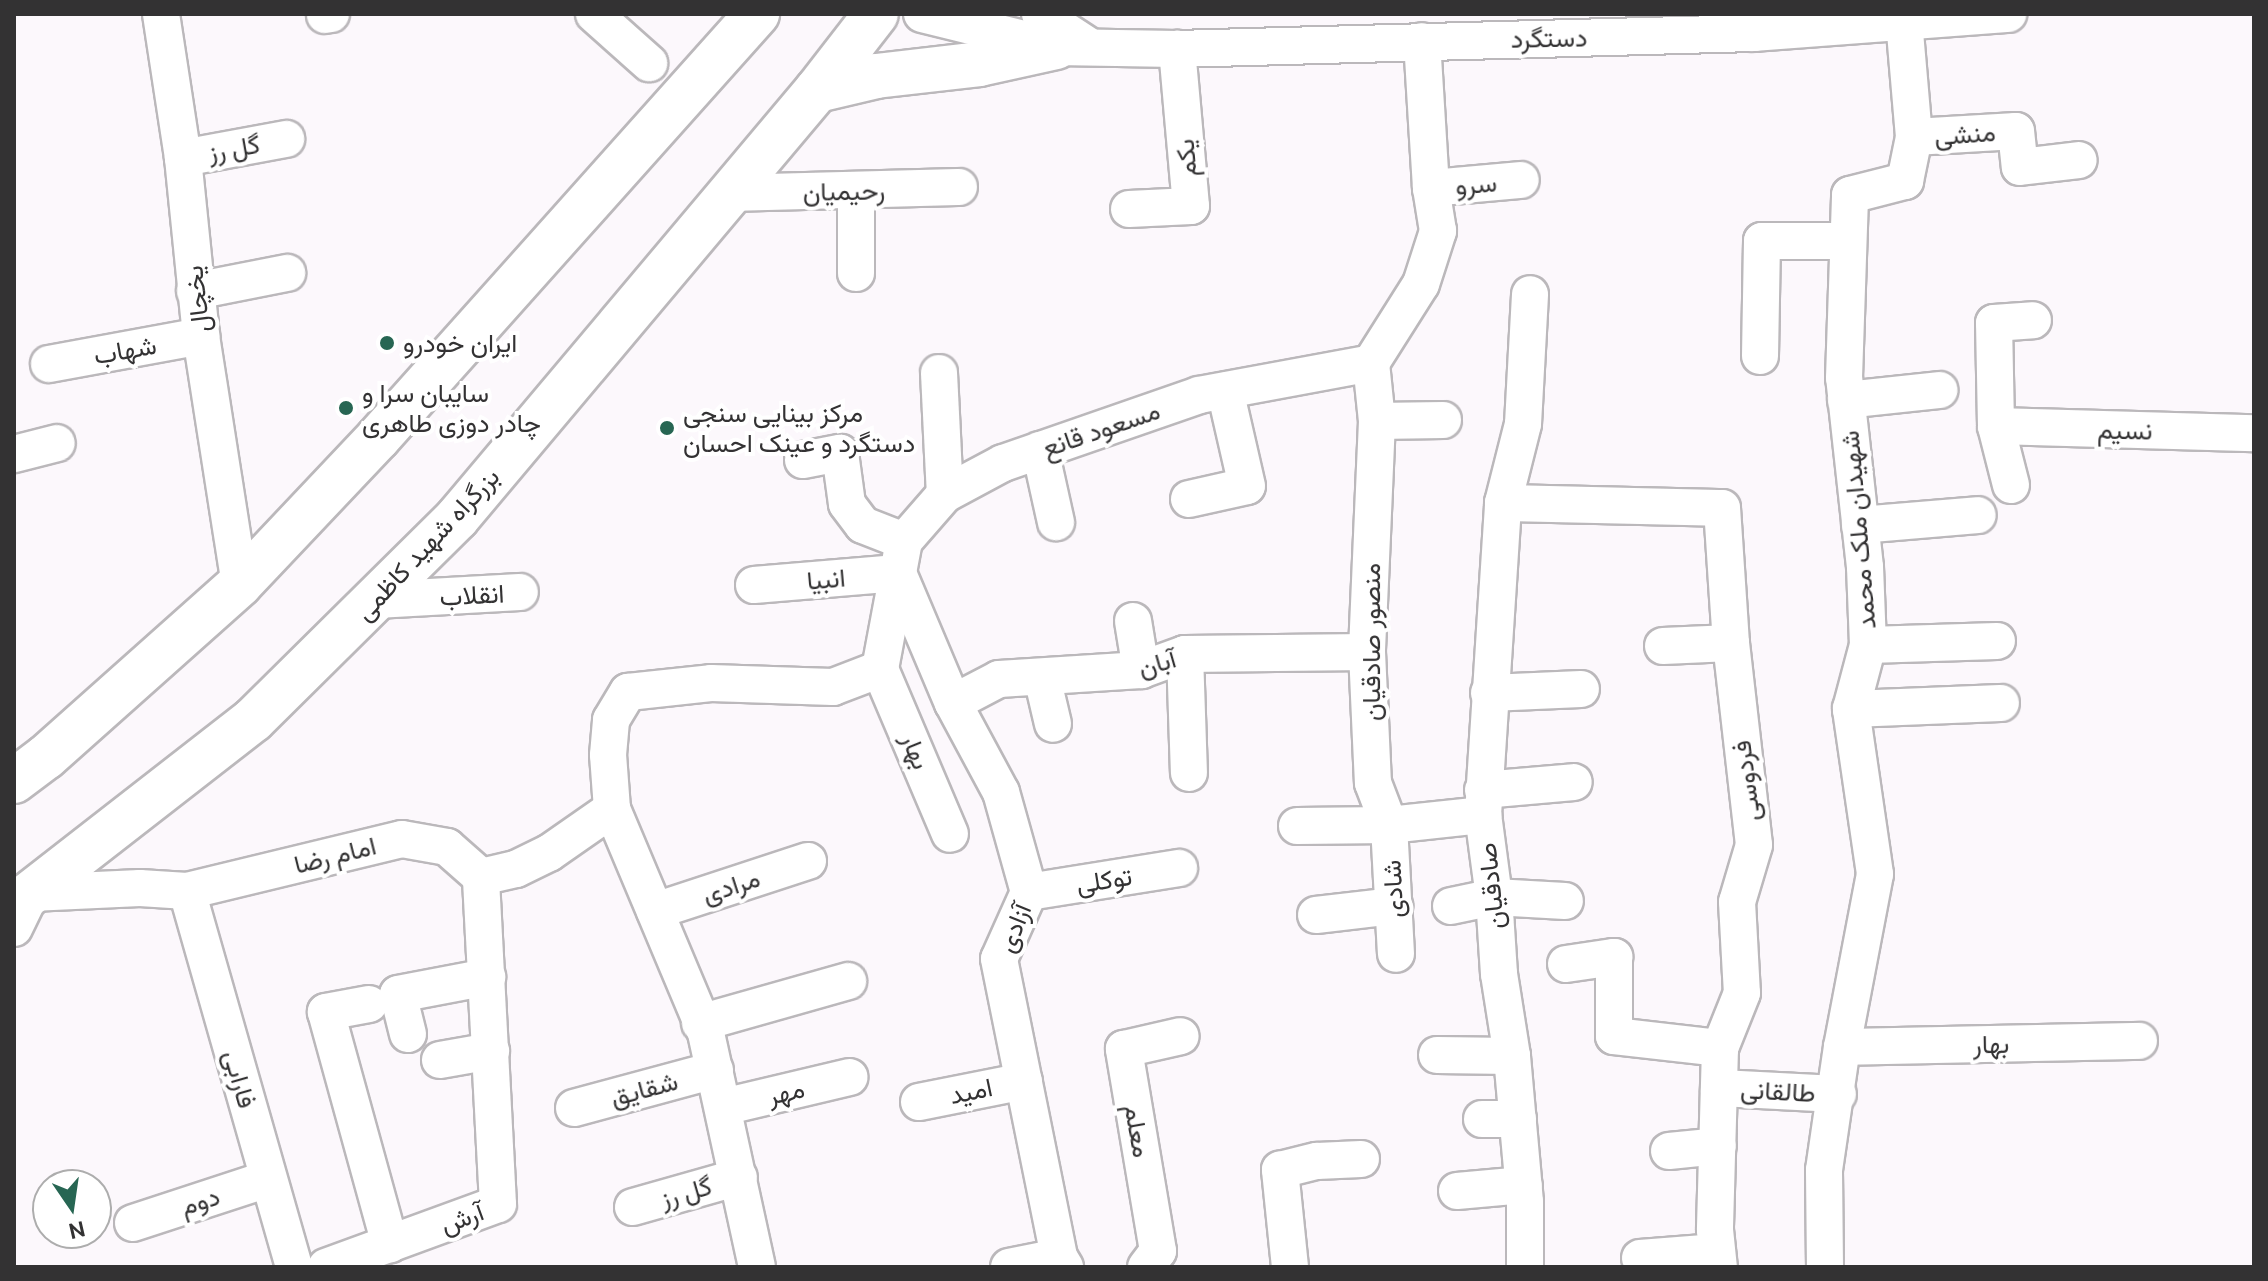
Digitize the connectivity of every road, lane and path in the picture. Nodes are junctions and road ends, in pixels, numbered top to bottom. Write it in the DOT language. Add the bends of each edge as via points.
graph roads {
  1 [pos="161,14"];
  2 [pos="594,14"];
  3 [pos="757,14"];
  4 [pos="876,14"];
  5 [pos="922,14"];
  6 [pos="2008,14"];
  7 [pos="1955,16"];
  8 [pos="1904,21"];
  9 [pos="1754,24"];
  10 [pos="1260,30"];
  11 [pos="1062,36"];
  12 [pos="1422,41"];
  13 [pos="1177,49"];
  14 [pos="649,63"];
  15 [pos="817,90"];
  16 [pos="1914,137"];
  17 [pos="286,139"];
  18 [pos="183,158"];
  19 [pos="2079,160"];
  20 [pos="1521,180"];
  21 [pos="959,187"];
  22 [pos="1431,188"];
  23 [pos="856,192"];
  24 [pos="728,193"];
  25 [pos="1129,209"];
  26 [pos="1848,241"];
  27 [pos="287,273"];
  28 [pos="856,273"];
  29 [pos="195,291"];
  30 [pos="1530,294"];
  31 [pos="2033,320"];
  32 [pos="201,336"];
  33 [pos="1760,356"];
  34 [pos="1371,363"];
  35 [pos="49,364"];
  36 [pos="939,373"];
  37 [pos="1225,390"];
  38 [pos="1939,390"];
  39 [pos="1846,400"];
  40 [pos="1443,420"];
  41 [pos="1377,421"];
  42 [pos="1996,426"];
  43 [pos="2254,433"];
  44 [pos="57,443"];
  45 [pos="1040,450"];
  46 [pos="14,454"];
  47 [pos="803,460"];
  48 [pos="2011,485"];
  49 [pos="945,494"];
  50 [pos="1189,499"];
  51 [pos="1503,503"];
  52 [pos="1978,515"];
  53 [pos="1056,522"];
  54 [pos="1860,525"];
  55 [pos="901,557"];
  56 [pos="240,584"];
  57 [pos="754,585"];
  58 [pos="520,592"];
  59 [pos="376,600"];
  60 [pos="1133,621"];
  61 [pos="1997,641"];
  62 [pos="1731,643"];
  63 [pos="1868,645"];
  64 [pos="1663,646"];
  65 [pos="1367,652"];
  66 [pos="1185,654"];
  67 [pos="880,669"];
  68 [pos="1141,670"];
  69 [pos="1042,677"];
  70 [pos="1581,689"];
  71 [pos="1489,693"];
  72 [pos="953,703"];
  73 [pos="2001,703"];
  74 [pos="1851,709"];
  75 [pos="1053,724"];
  76 [pos="1189,773"];
  77 [pos="14,781"];
  78 [pos="1574,782"];
  79 [pos="1483,803"];
  80 [pos="612,809"];
  81 [pos="1389,825"];
  82 [pos="1297,826"];
  83 [pos="950,834"];
  84 [pos="808,861"];
  85 [pos="1179,868"];
  86 [pos="481,877"];
  87 [pos="187,891"];
  88 [pos="1029,892"];
  89 [pos="1494,897"];
  90 [pos="1565,901"];
  91 [pos="1394,906"];
  92 [pos="1451,906"];
  93 [pos="20,909"];
  94 [pos="655,911"];
  95 [pos="1316,915"];
  96 [pos="1396,954"];
  97 [pos="1566,964"];
  98 [pos="487,977"];
  99 [pos="848,981"];
  100 [pos="369,1004"];
  101 [pos="700,1023"];
  102 [pos="408,1034"];
  103 [pos="1181,1036"];
  104 [pos="2139,1041"];
  105 [pos="1842,1047"];
  106 [pos="1720,1048"];
  107 [pos="491,1051"];
  108 [pos="1437,1055"];
  109 [pos="1512,1056"];
  110 [pos="440,1060"];
  111 [pos="715,1070"];
  112 [pos="850,1077"];
  113 [pos="1024,1081"];
  114 [pos="1719,1088"];
  115 [pos="1838,1094"];
  116 [pos="919,1102"];
  117 [pos="723,1107"];
  118 [pos="574,1108"];
  119 [pos="1482,1119"];
  120 [pos="1518,1119"];
  121 [pos="1718,1146"];
  122 [pos="1669,1151"];
  123 [pos="1361,1159"];
  124 [pos="739,1177"];
  125 [pos="268,1179"];
  126 [pos="1524,1185"];
  127 [pos="1457,1191"];
  128 [pos="633,1207"];
  129 [pos="133,1223"];
  130 [pos="390,1244"];
  131 [pos="1640,1258"];
  132 [pos="1718,1260"];
  133 [pos="1062,1262"];
  134 [pos="294,1267"];
  135 [pos="326,1267"];
  136 [pos="757,1267"];
  137 [pos="1010,1267"];
  138 [pos="1146,1267"];
  139 [pos="1290,1267"];
  140 [pos="1525,1267"];
  141 [pos="1825,1267"];
  1 -- 18 [label="street, یخچال"];
  2 -- 14 [label="street"];
  3 -- 56 [label="highway" via="378,438"];
  4 -- 15 [label="highway, بزرگراه شهید کاظمی"];
  5 -- 11 [label="street, دستگرد"];
  6 -- 7 [label="street, دستگرد"];
  7 -- 8 [label="street, دستگرد"];
  8 -- 9 [label="street, دستگرد"];
  8 -- 16 [label="street, شهیدان ملک محمد"];
  9 -- 12 [label="street, دستگرد"];
  10 -- 12 [label="street, دستگرد"];
  10 -- 13 [label="street, دستگرد"];
  11 -- 13 [label="street, دستگرد"];
  11 -- 15 [label="highway" via="979,64 876,76"];
  12 -- 22 [label="street"];
  13 -- 25 [label="street, یکم" via="1191,206"];
  15 -- 24 [label="highway, بزرگراه شهید کاظمی"];
  16 -- 19 [label="street, منشی" via="2016,131 2020,167"];
  16 -- 26 [label="street, شهیدان ملک محمد" via="1905,181 1850,195"];
  17 -- 18 [label="street, گل رز"];
  18 -- 29 [label="street, یخچال"];
  20 -- 22 [label="street, سرو"];
  21 -- 23 [label="street, رحیمیان"];
  22 -- 34 [label="street" via="1438,231 1421,284"];
  23 -- 24 [label="street, رحیمیان"];
  23 -- 28 [label="street"];
  24 -- 59 [label="highway, بزرگراه شهید کاظمی" via="457,518"];
  26 -- 33 [label="street" via="1762,241"];
  26 -- 39 [label="street, شهیدان ملک محمد"];
  27 -- 29 [label="street"];
  29 -- 32 [label="street, یخچال"];
  30 -- 51 [label="street, صادقیان" via="1523,424"];
  31 -- 42 [label="street" via="1994,323"];
  32 -- 35 [label="street, شهاب"];
  32 -- 56 [label="street, یخچال"];
  34 -- 37 [label="street, مسعود قانع"];
  34 -- 41 [label="street, منصور صادقیان"];
  36 -- 49 [label="street"];
  37 -- 45 [label="street, مسعود قانع"];
  37 -- 50 [label="street" via="1247,486"];
  38 -- 39 [label="street"];
  39 -- 54 [label="street, شهیدان ملک محمد"];
  40 -- 41 [label="street"];
  41 -- 65 [label="street, منصور صادقیان"];
  42 -- 43 [label="street, نسیم"];
  42 -- 48 [label="street"];
  44 -- 46 [label="street"];
  45 -- 49 [label="street, مسعود قانع"];
  45 -- 53 [label="street"];
  47 -- 55 [label="street" via="840,453 847,504"];
  49 -- 55 [label="street, مسعود قانع"];
  51 -- 62 [label="street, فردوسی" via="1722,508"];
  51 -- 71 [label="street, صادقیان"];
  52 -- 54 [label="street"];
  54 -- 63 [label="street, شهیدان ملک محمد"];
  55 -- 57 [label="street, انبیا"];
  55 -- 67 [label="street"];
  55 -- 72 [label="street, آزادی"];
  56 -- 77 [label="highway"];
  58 -- 59 [label="street, انقلاب"];
  59 -- 93 [label="highway, بزرگراه شهید کاظمی" via="253,720"];
  60 -- 68 [label="street"];
  61 -- 63 [label="street"];
  62 -- 64 [label="street"];
  62 -- 106 [label="street, فردوسی" via="1754,845 1737,902 1742,993"];
  63 -- 74 [label="street, شهیدان ملک محمد"];
  65 -- 66 [label="street, آبان"];
  65 -- 81 [label="street, منصور صادقیان" via="1373,783"];
  66 -- 68 [label="street, آبان"];
  66 -- 76 [label="street"];
  67 -- 80 [label="street" via="833,687 711,683 628,692 611,720"];
  67 -- 83 [label="street, بهار"];
  68 -- 69 [label="street, آبان"];
  69 -- 72 [label="street, آبان" via="999,679"];
  69 -- 75 [label="street"];
  70 -- 71 [label="street"];
  71 -- 79 [label="street, صادقیان"];
  72 -- 88 [label="street, آزادی" via="1001,792"];
  73 -- 74 [label="street"];
  74 -- 105 [label="street, شهیدان ملک محمد" via="1875,874"];
  78 -- 79 [label="street"];
  79 -- 81 [label="street"];
  79 -- 89 [label="street, صادقیان"];
  80 -- 86 [label="street" via="549,853 516,869"];
  80 -- 94 [label="street"];
  81 -- 82 [label="street"];
  81 -- 91 [label="street, شادی"];
  84 -- 94 [label="street, مرادی"];
  85 -- 88 [label="street, توکلی"];
  86 -- 87 [label="street, امام رضا" via="447,847 402,839"];
  86 -- 98 [label="street, آرش"];
  87 -- 93 [label="street, امام رضا" via="140,888"];
  87 -- 125 [label="street, فارابی"];
  88 -- 113 [label="street, آزادی" via="999,959"];
  89 -- 90 [label="street"];
  89 -- 92 [label="street"];
  89 -- 109 [label="street, صادقیان"];
  91 -- 95 [label="street"];
  91 -- 96 [label="street, شادی"];
  94 -- 101 [label="street"];
  97 -- 106 [label="street" via="1614,957 1614,1036"];
  98 -- 102 [label="street" via="398,994"];
  98 -- 107 [label="street, آرش"];
  99 -- 101 [label="street"];
  100 -- 130 [label="street" via="326,1012"];
  101 -- 111 [label="street"];
  103 -- 138 [label="street, معلم" via="1124,1049 1158,1251"];
  104 -- 105 [label="street, بهار"];
  105 -- 115 [label="street, شهیدان ملک محمد"];
  106 -- 114 [label="street, فردوسی"];
  107 -- 110 [label="street"];
  107 -- 130 [label="street, آرش" via="498,1204"];
  108 -- 109 [label="street"];
  109 -- 120 [label="street, صادقیان"];
  111 -- 117 [label="street"];
  111 -- 118 [label="street, شقایق"];
  112 -- 117 [label="street, مهر"];
  113 -- 116 [label="street, امید"];
  113 -- 133 [label="street, آزادی"];
  114 -- 115 [label="street, طالقانی"];
  114 -- 121 [label="street, فردوسی"];
  115 -- 141 [label="street, شهیدان ملک محمد" via="1824,1170"];
  117 -- 124 [label="street"];
  119 -- 120 [label="street"];
  120 -- 126 [label="street, صادقیان"];
  121 -- 122 [label="street"];
  121 -- 132 [label="street, فردوسی"];
  123 -- 139 [label="street" via="1280,1170"];
  124 -- 128 [label="street, گل رز"];
  124 -- 136 [label="street"];
  125 -- 129 [label="street, دوم"];
  125 -- 134 [label="street, فارابی"];
  126 -- 127 [label="street"];
  126 -- 140 [label="street, صادقیان"];
  130 -- 135 [label="street, آرش"];
  131 -- 132 [label="street"];
  133 -- 137 [label="street"];
}
